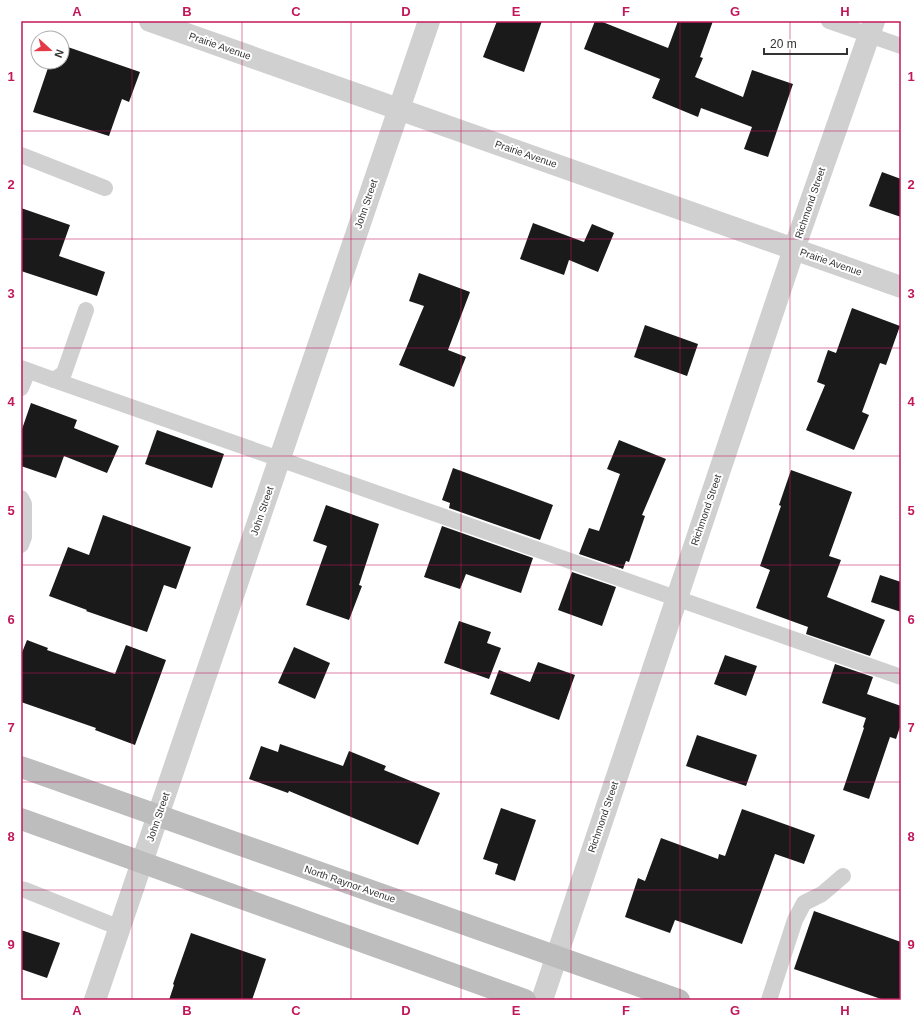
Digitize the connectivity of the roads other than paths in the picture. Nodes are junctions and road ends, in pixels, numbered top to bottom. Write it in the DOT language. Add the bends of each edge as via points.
graph roads {
  1 [pos="150,21"];
  2 [pos="429,21"];
  3 [pos="829,21"];
  4 [pos="872,28"];
  5 [pos="901,46"];
  6 [pos="399,109"];
  7 [pos="21,155"];
  8 [pos="105,188"];
  9 [pos="794,249"];
  10 [pos="901,287"];
  11 [pos="86,310"];
  12 [pos="25,370"];
  13 [pos="54,380"];
  14 [pos="21,388"];
  15 [pos="280,459"];
  16 [pos="21,498"];
  17 [pos="21,545"];
  18 [pos="676,598"];
  19 [pos="901,677"];
  20 [pos="21,767"];
  21 [pos="158,816"];
  22 [pos="21,819"];
  23 [pos="142,863"];
  24 [pos="843,876"];
  25 [pos="21,889"];
  26 [pos="120,928"];
  27 [pos="556,957"];
  28 [pos="95,1000"];
  29 [pos="525,1000"];
  30 [pos="542,1000"];
  31 [pos="679,1000"];
  32 [pos="769,1000"];
  1 -- 6 [label="street, Prairie Avenue"];
  2 -- 6 [label="street, John Street"];
  3 -- 4 [label="lane"];
  4 -- 5 [label="lane"];
  4 -- 9 [label="street, Richmond Street"];
  6 -- 9 [label="street, Prairie Avenue"];
  6 -- 15 [label="street, John Street"];
  7 -- 8 [label="lane"];
  9 -- 10 [label="street, Prairie Avenue"];
  9 -- 18 [label="street, Richmond Street"];
  11 -- 13 [label="lane" via="64,373"];
  12 -- 13 [label="lane"];
  12 -- 14 [label="lane"];
  13 -- 15 [label="lane"];
  15 -- 18 [label="lane"];
  15 -- 21 [label="street, John Street"];
  16 -- 17 [label="lane" via="24,504 24,537"];
  18 -- 19 [label="lane"];
  18 -- 27 [label="street, Richmond Street"];
  20 -- 21 [label="main road, North Raynor Avenue"];
  21 -- 23 [label="street, John Street"];
  21 -- 27 [label="main road, North Raynor Avenue"];
  22 -- 23 [label="main road"];
  23 -- 26 [label="street, John Street"];
  23 -- 29 [label="main road"];
  24 -- 32 [label="lane" via="822,894 804,903 795,920"];
  25 -- 26 [label="lane"];
  26 -- 28 [label="street, John Street"];
  27 -- 30 [label="street, Richmond Street"];
  27 -- 31 [label="main road, North Raynor Avenue"];
}
